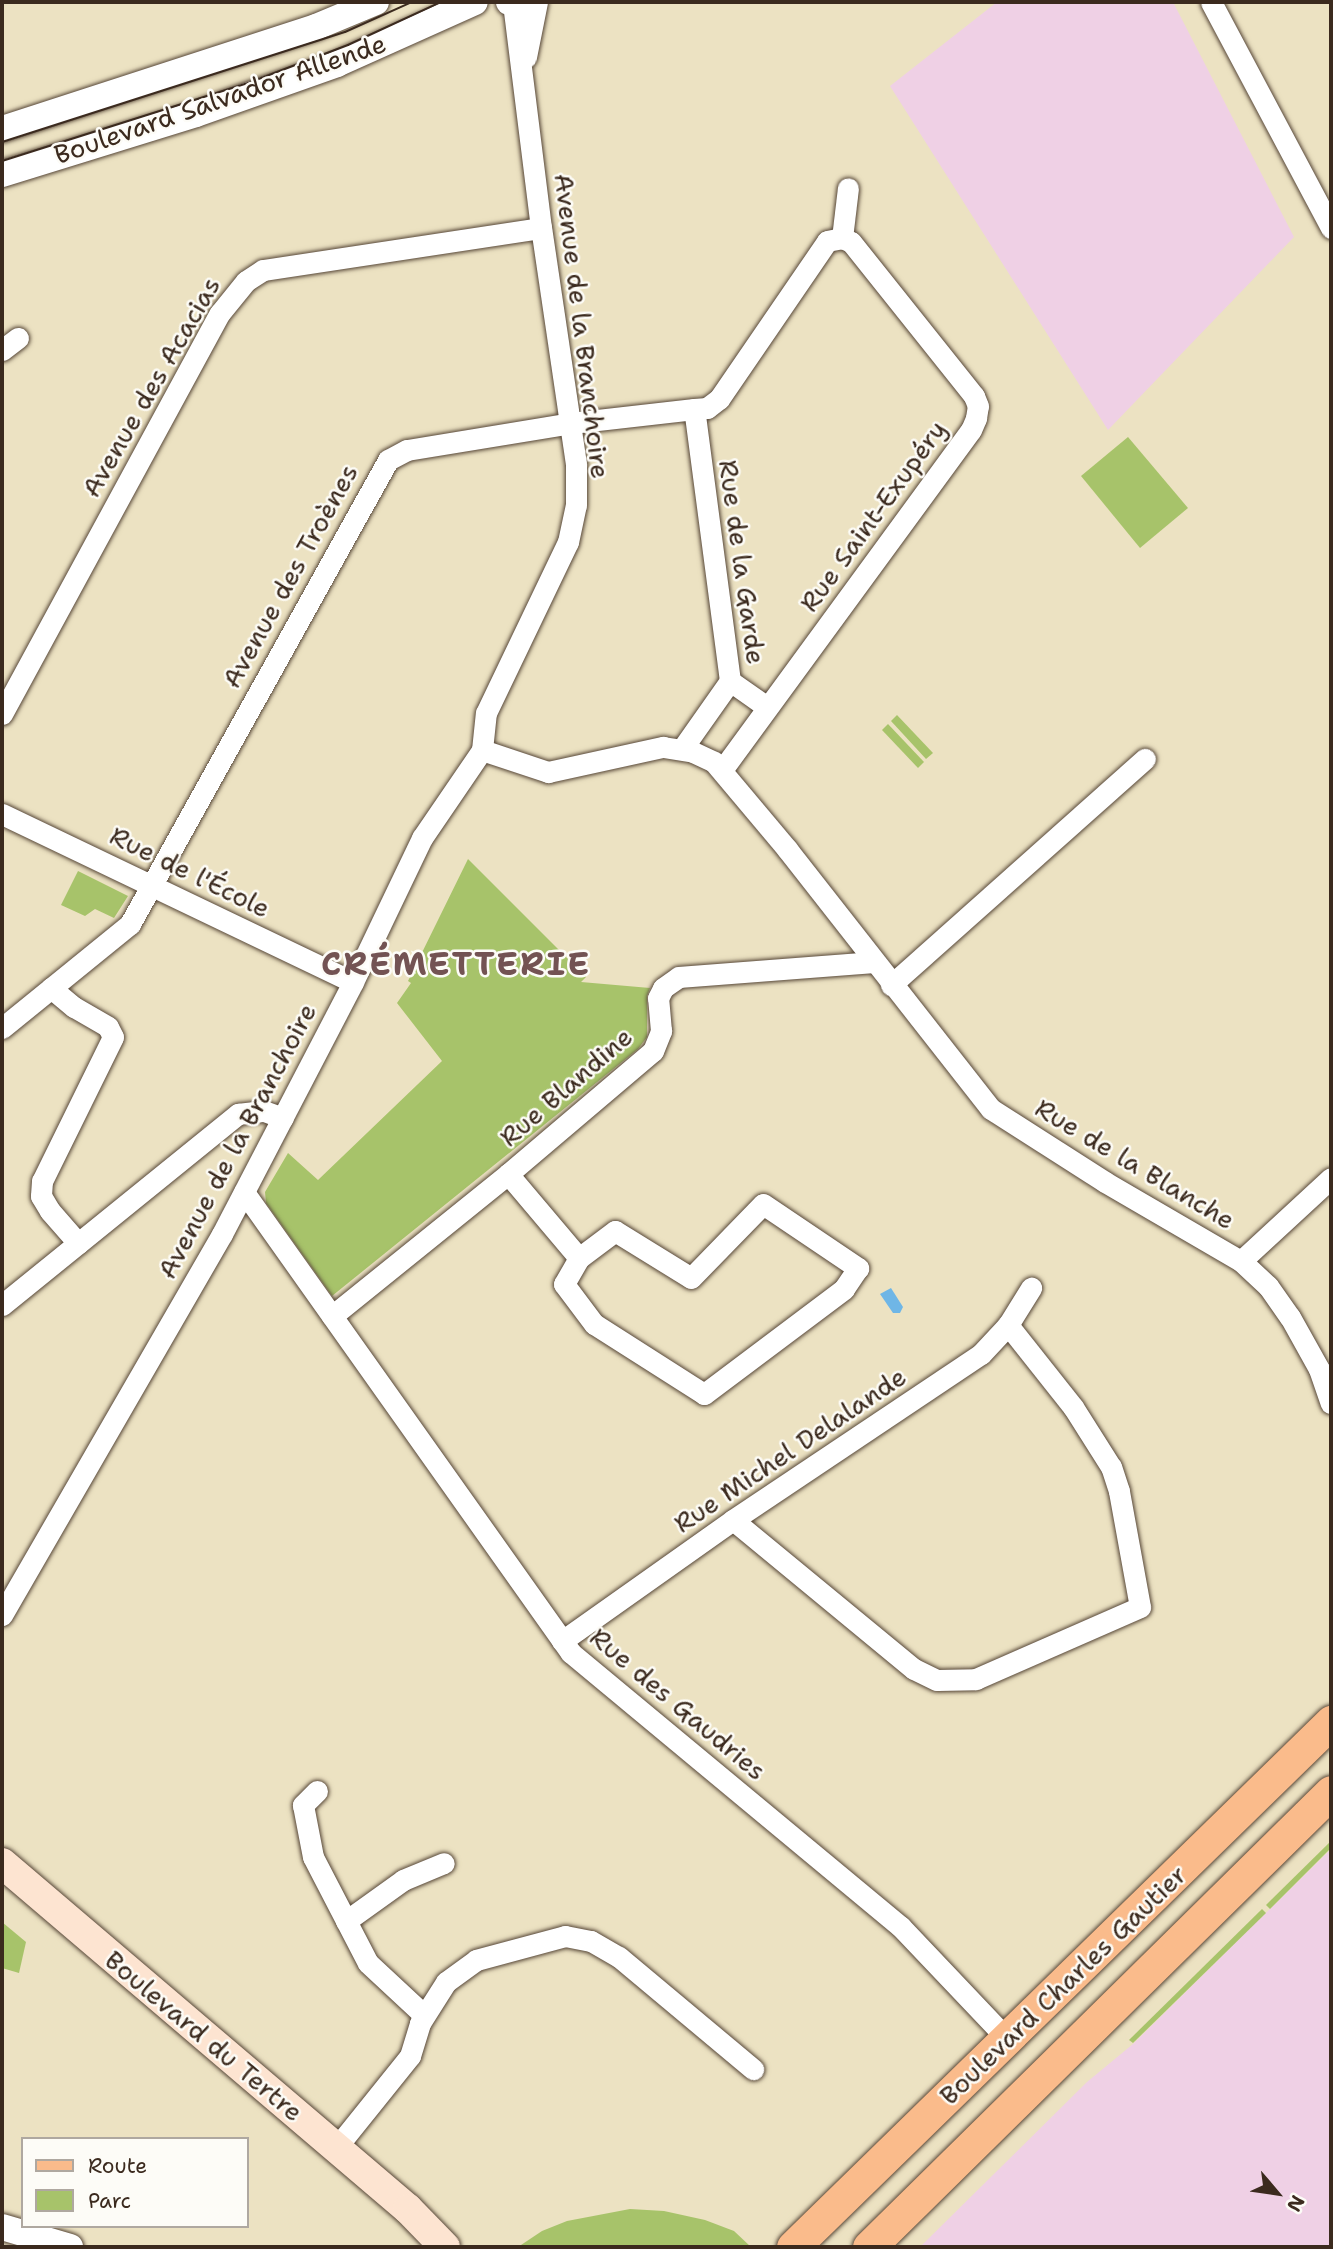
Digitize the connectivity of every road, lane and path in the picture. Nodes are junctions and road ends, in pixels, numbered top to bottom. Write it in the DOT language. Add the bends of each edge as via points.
graph roads {
  1 [pos="376,2"];
  2 [pos="475,2"];
  3 [pos="511,2"];
  4 [pos="523,2"];
  5 [pos="537,2"];
  6 [pos="1210,2"];
  7 [pos="522,76"];
  8 [pos="2,129"];
  9 [pos="2,174"];
  10 [pos="848,188"];
  11 [pos="541,228"];
  12 [pos="1331,228"];
  13 [pos="842,238"];
  14 [pos="694,409"];
  15 [pos="571,423"];
  16 [pos="730,681"];
  17 [pos="767,707"];
  18 [pos="2,714"];
  19 [pos="682,749"];
  20 [pos="482,750"];
  21 [pos="1145,759"];
  22 [pos="722,770"];
  23 [pos="2,814"];
  24 [pos="153,886"];
  25 [pos="873,962"];
  26 [pos="353,982"];
  27 [pos="891,985"];
  28 [pos="51,988"];
  29 [pos="2,1028"];
  30 [pos="283,1118"];
  31 [pos="508,1174"];
  32 [pos="1331,1178"];
  33 [pos="244,1192"];
  34 [pos="78,1242"];
  35 [pos="579,1258"];
  36 [pos="1241,1261"];
  37 [pos="1031,1288"];
  38 [pos="2,1305"];
  39 [pos="332,1316"];
  40 [pos="1008,1325"];
  41 [pos="1331,1403"];
  42 [pos="733,1520"];
  43 [pos="2,1615"];
  44 [pos="562,1641"];
  45 [pos="1331,1722"];
  46 [pos="317,1791"];
  47 [pos="1331,1792"];
  48 [pos="2,1863"];
  49 [pos="444,1863"];
  50 [pos="346,1922"];
  51 [pos="424,2015"];
  52 [pos="1008,2040"];
  53 [pos="754,2069"];
  54 [pos="336,2148"];
  55 [pos="408,2208"];
  56 [pos="2,2227"];
  57 [pos="70,2247"];
  58 [pos="445,2247"];
  59 [pos="464,2247"];
  60 [pos="793,2247"];
  61 [pos="869,2247"];
  1 -- 8 [label="street, Boulevard Salvador Allende" via="279,39"];
  2 -- 9 [label="street, Boulevard Salvador Allende" via="337,64"];
  3 -- 4 [label="street"];
  3 -- 7 [label="street, Avenue de la Branchoire"];
  5 -- 7 [label="street, Avenue de la Branchoire"];
  6 -- 12 [label="street"];
  7 -- 11 [label="street, Avenue de la Branchoire"];
  10 -- 13 [label="street"];
  11 -- 15 [label="street, Avenue de la Branchoire"];
  11 -- 18 [label="street, Avenue des Acacias" via="263,270 246,281 220,313"];
  13 -- 14 [label="street" via="827,241 719,400"];
  13 -- 17 [label="street, Rue Saint-Exupéry" via="851,242 978,406 971,430"];
  14 -- 15 [label="street"];
  14 -- 16 [label="street, Rue de la Garde"];
  15 -- 20 [label="street, Avenue de la Branchoire" via="577,485 568,542 486,713"];
  15 -- 24 [label="street, Avenue des Troènes" via="407,450 388,460"];
  16 -- 17 [label="street"];
  16 -- 19 [label="street, Rue de la Garde"];
  17 -- 22 [label="street, Rue Saint-Exupéry"];
  19 -- 20 [label="street, Rue de la Blanche" via="647,749 548,772"];
  19 -- 22 [label="street, Rue de la Blanche" via="705,757"];
  20 -- 26 [label="street, Avenue de la Branchoire" via="422,838"];
  21 -- 27 [label="street"];
  22 -- 25 [label="street, Rue de la Blanche"];
  23 -- 24 [label="street, Rue de l'École"];
  24 -- 26 [label="street, Rue de l'École"];
  24 -- 28 [label="street, Avenue des Troènes" via="130,924"];
  25 -- 27 [label="street, Rue de la Blanche"];
  25 -- 31 [label="street, Rue Blandine" via="678,976 658,998 660,1031 653,1051"];
  26 -- 30 [label="street, Avenue de la Branchoire"];
  27 -- 36 [label="street, Rue de la Blanche" via="991,1109"];
  28 -- 29 [label="street, Avenue des Troènes"];
  28 -- 34 [label="street" via="108,1027 113,1037 42,1181 41,1196"];
  30 -- 33 [label="street, Avenue de la Branchoire"];
  30 -- 34 [label="street" via="264,1111 238,1114"];
  31 -- 35 [label="street"];
  31 -- 39 [label="street, Rue Blandine"];
  32 -- 36 [label="street"];
  33 -- 39 [label="street, Rue des Gaudries"];
  33 -- 43 [label="street, Avenue de la Branchoire"];
  34 -- 38 [label="street"];
  35 -- 35 [label="street" via="564,1284 594,1324 704,1394 844,1289 858,1268 764,1204 691,1278 615,1231"];
  36 -- 41 [label="street, Rue de la Blanche" via="1269,1286 1296,1327"];
  37 -- 40 [label="street, Rue Michel Delalande"];
  39 -- 44 [label="street, Rue des Gaudries"];
  40 -- 42 [label="street, Rue Michel Delalande" via="981,1354"];
  40 -- 42 [label="street" via="1073,1407 1111,1467 1140,1607 976,1679 937,1680 914,1669"];
  42 -- 44 [label="street, Rue Michel Delalande"];
  44 -- 52 [label="street, Rue des Gaudries" via="900,1926"];
  45 -- 52 [label="main road, Boulevard Charles Gautier"];
  46 -- 50 [label="street" via="303,1805 313,1857"];
  47 -- 61 [label="main road, Boulevard Charles Gautier"];
  48 -- 54 [label="main road, Boulevard du Tertre"];
  49 -- 50 [label="street" via="403,1880"];
  50 -- 51 [label="street" via="375,1973"];
  51 -- 53 [label="street" via="446,1982 477,1960 565,1936 578,1937 619,1957"];
  51 -- 54 [label="street" via="410,2056"];
  52 -- 60 [label="main road, Boulevard Charles Gautier"];
  54 -- 55 [label="main road, Boulevard du Tertre"];
  55 -- 58 [label="main road, Boulevard du Tertre"];
  55 -- 59 [label="main road, Boulevard du Tertre"];
  56 -- 57 [label="street"];
}
